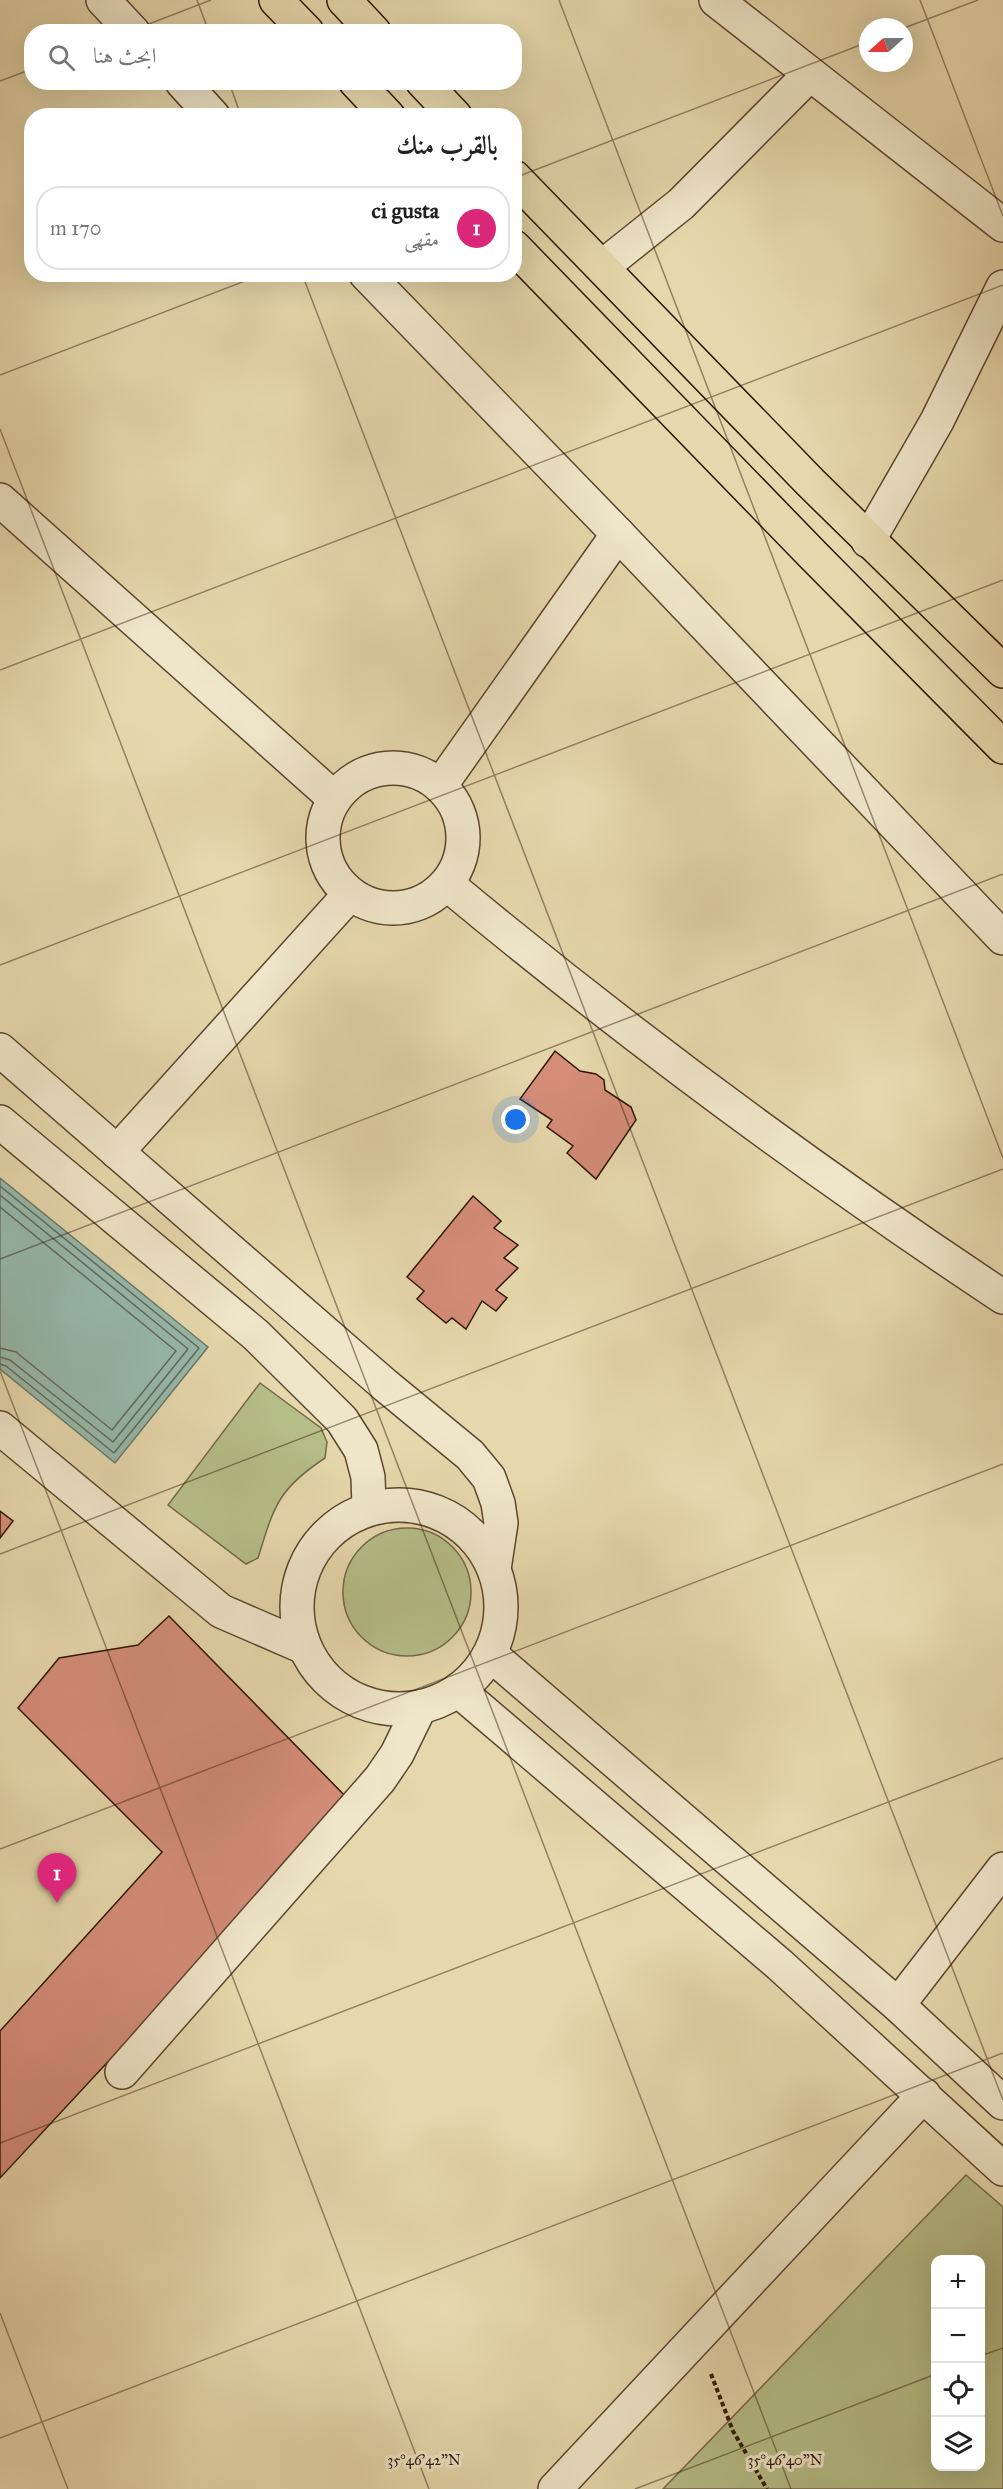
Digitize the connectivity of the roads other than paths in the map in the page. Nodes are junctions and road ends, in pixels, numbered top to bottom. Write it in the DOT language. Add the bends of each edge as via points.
graph roads {
  1 [pos="103,0"];
  2 [pos="276,0"];
  3 [pos="344,0"];
  4 [pos="716,0"];
  5 [pos="126,24"];
  6 [pos="299,24"];
  7 [pos="366,24"];
  8 [pos="810,74"];
  9 [pos="189,90"];
  10 [pos="364,90"];
  11 [pos="431,90"];
  12 [pos="206,108"];
  13 [pos="380,108"];
  14 [pos="447,108"];
  15 [pos="522,185"];
  16 [pos="1003,225"];
  17 [pos="522,255"];
  18 [pos="602,267"];
  19 [pos="374,282"];
  20 [pos="1003,287"];
  21 [pos="0,500"];
  22 [pos="618,534"];
  23 [pos="868,541"];
  24 [pos="1003,671"];
  25 [pos="1003,747"];
  26 [pos="440,786"];
  27 [pos="334,798"];
  28 [pos="447,884"];
  29 [pos="350,894"];
  30 [pos="1003,938"];
  31 [pos="0,1050"];
  32 [pos="0,1122"];
  33 [pos="117,1152"];
  34 [pos="1003,1297"];
  35 [pos="0,1428"];
  36 [pos="369,1508"];
  37 [pos="494,1569"];
  38 [pos="304,1647"];
  39 [pos="490,1654"];
  40 [pos="458,1690"];
  41 [pos="420,1707"];
  42 [pos="1003,1869"];
  43 [pos="898,2006"];
  44 [pos="122,2072"];
  45 [pos="924,2095"];
  46 [pos="1003,2103"];
  47 [pos="1003,2169"];
  48 [pos="555,2489"];
  1 -- 5 [label="street"];
  2 -- 6 [label="main road"];
  3 -- 7 [label="main road"];
  4 -- 8 [label="street"];
  8 -- 16 [label="street"];
  8 -- 18 [label="street" via="681,204"];
  9 -- 12 [label="street"];
  10 -- 13 [label="main road"];
  11 -- 14 [label="main road"];
  15 -- 18 [label="main road"];
  17 -- 25 [label="main road"];
  18 -- 23 [label="main road"];
  19 -- 22 [label="street"];
  20 -- 23 [label="street" via="937,421"];
  21 -- 27 [label="street"];
  22 -- 26 [label="street"];
  22 -- 30 [label="street"];
  23 -- 24 [label="main road"];
  26 -- 27 [label="street" via="414,771 389,767 351,781"];
  26 -- 28 [label="street" via="456,806 463,836 460,860"];
  27 -- 29 [label="street" via="324,821 324,853 333,876"];
  28 -- 29 [label="street" via="413,906 388,909"];
  28 -- 34 [label="street" via="538,960 722,1102 888,1221"];
  29 -- 33 [label="street"];
  31 -- 33 [label="street"];
  32 -- 36 [label="street" via="256,1335 342,1420 361,1450 368,1477"];
  33 -- 37 [label="street" via="470,1455 489,1478 498,1503 500,1532"];
  35 -- 38 [label="street" via="221,1611"];
  36 -- 37 [label="street" via="403,1504 423,1507 456,1521 475,1539"];
  36 -- 38 [label="street" via="325,1535 305,1564 297,1591 298,1627"];
  37 -- 39 [label="street" via="501,1607"];
  38 -- 41 [label="street" via="323,1676 352,1698 369,1706"];
  39 -- 40 [label="street"];
  39 -- 43 [label="street"];
  40 -- 41 [label="street"];
  40 -- 45 [label="street" via="780,1965"];
  41 -- 44 [label="street" via="380,1779"];
  42 -- 43 [label="street"];
  43 -- 46 [label="street"];
  45 -- 47 [label="street"];
  45 -- 48 [label="street"];
}
